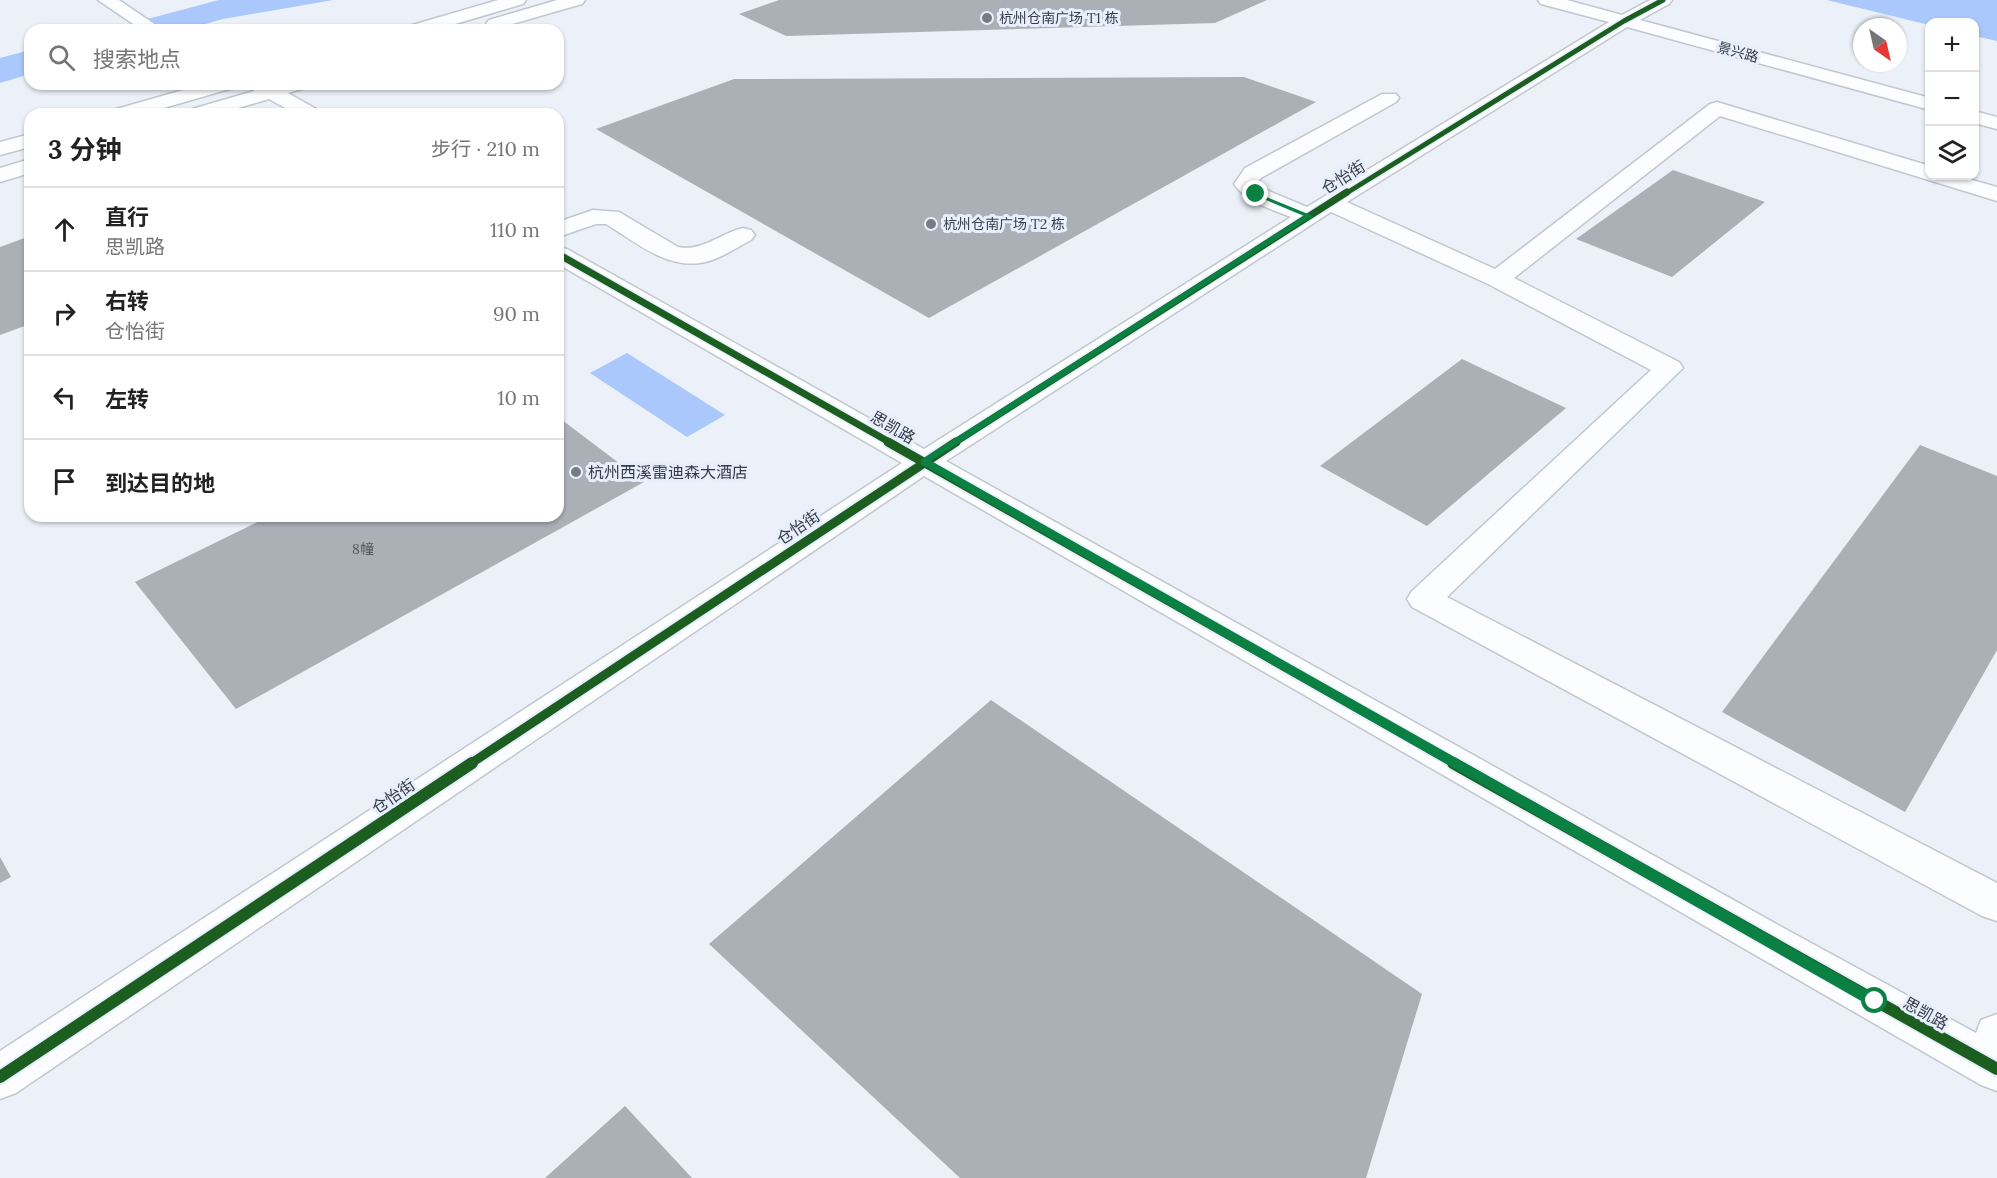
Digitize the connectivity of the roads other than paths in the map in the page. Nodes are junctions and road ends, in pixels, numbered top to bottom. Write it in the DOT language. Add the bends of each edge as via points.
graph roads {
  1 [pos="107,0"];
  2 [pos="517,0"];
  3 [pos="576,0"];
  4 [pos="1547,0"];
  5 [pos="1663,0"];
  6 [pos="1624,21"];
  7 [pos="145,24"];
  8 [pos="435,24"];
  9 [pos="496,24"];
  10 [pos="205,90"];
  11 [pos="258,90"];
  12 [pos="267,90"];
  13 [pos="1389,98"];
  14 [pos="1925,103"];
  15 [pos="141,108"];
  16 [pos="213,108"];
  17 [pos="300,108"];
  18 [pos="1979,118"];
  19 [pos="1997,123"];
  20 [pos="24,143"];
  21 [pos="0,149"];
  22 [pos="24,168"];
  23 [pos="1925,172"];
  24 [pos="0,175"];
  25 [pos="1950,180"];
  26 [pos="1997,194"];
  27 [pos="1320,209"];
  28 [pos="564,228"];
  29 [pos="743,236"];
  30 [pos="564,257"];
  31 [pos="1497,279"];
  32 [pos="924,462"];
  33 [pos="1997,903"];
  34 [pos="1993,1056"];
  35 [pos="0,1077"];
  1 -- 7 [label="street"];
  2 -- 8 [label="street"];
  3 -- 9 [label="street"];
  4 -- 6 [label="street, 景兴路"];
  5 -- 6 [label="street, 仓怡街"];
  6 -- 14 [label="street, 景兴路"];
  6 -- 27 [label="street, 仓怡街"];
  10 -- 15 [label="street"];
  11 -- 16 [label="street"];
  12 -- 17 [label="street"];
  13 -- 27 [label="street" via="1252,172 1245,184 1256,194"];
  18 -- 19 [label="street"];
  20 -- 21 [label="street"];
  22 -- 24 [label="street"];
  23 -- 31 [label="street" via="1717,108"];
  25 -- 26 [label="street"];
  27 -- 31 [label="street"];
  27 -- 32 [label="street, 仓怡街"];
  28 -- 29 [label="street" via="593,217 611,217 670,253 684,256 699,256"];
  30 -- 32 [label="street, 思凯路"];
  31 -- 33 [label="street" via="1669,368 1424,599"];
  32 -- 34 [label="street, 思凯路" via="1744,928"];
  32 -- 35 [label="street, 仓怡街"];
}
